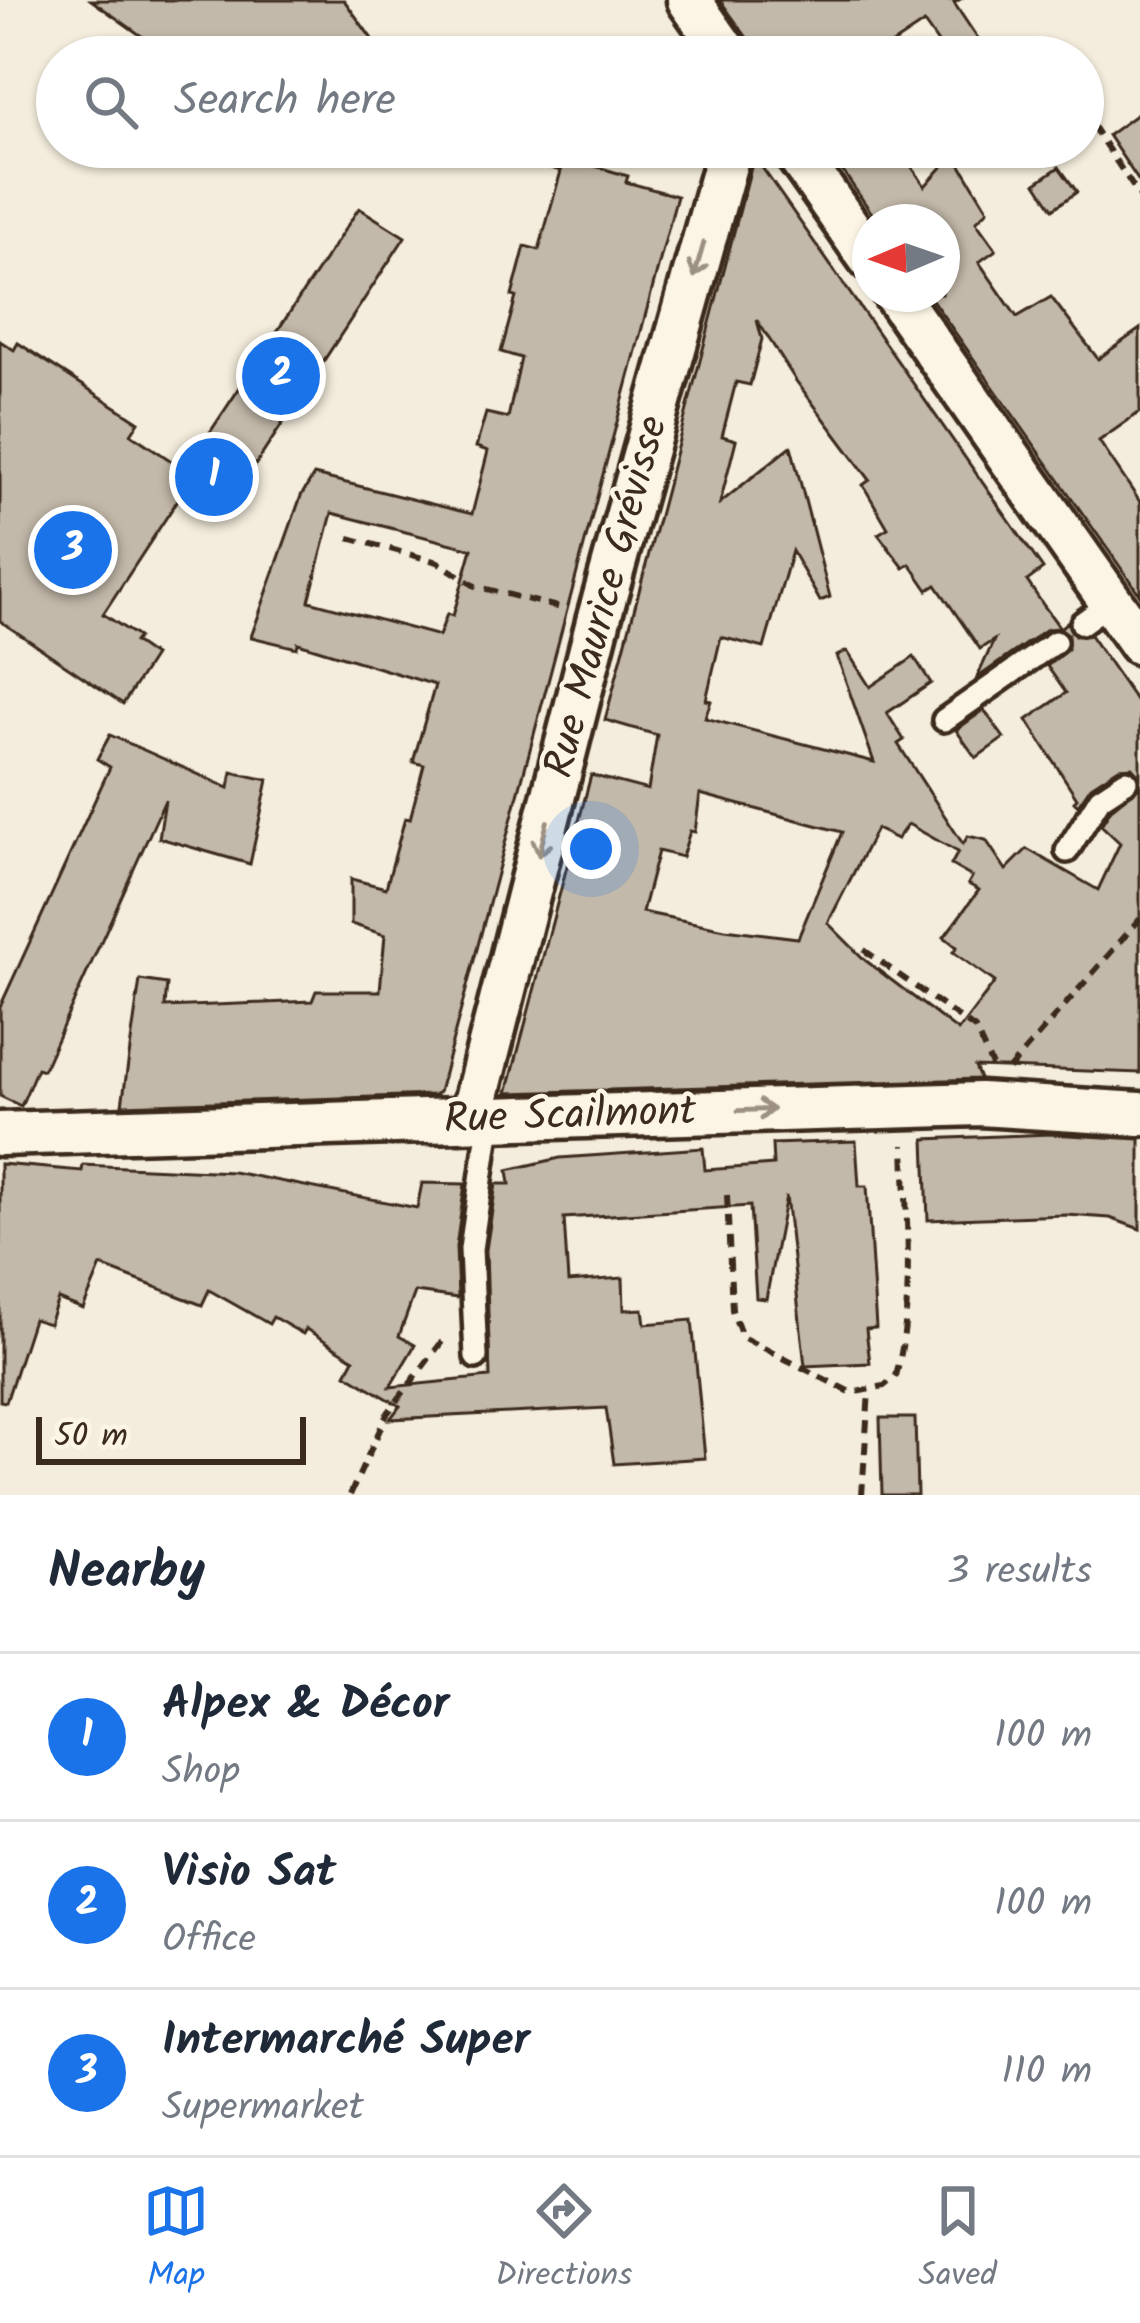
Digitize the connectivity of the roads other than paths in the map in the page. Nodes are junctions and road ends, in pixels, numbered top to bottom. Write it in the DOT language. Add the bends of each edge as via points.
graph roads {
  1 [pos="689,0"];
  2 [pos="714,36"];
  3 [pos="724,168"];
  4 [pos="808,168"];
  5 [pos="852,232"];
  6 [pos="907,312"];
  7 [pos="1055,642"];
  8 [pos="1140,643"];
  9 [pos="944,720"];
  10 [pos="1126,781"];
  11 [pos="1067,851"];
  12 [pos="1140,1114"];
  13 [pos="480,1119"];
  14 [pos="0,1134"];
  15 [pos="476,1358"];
  1 -- 2 [label="street"];
  3 -- 13 [label="street, Rue Maurice Grévisse, one-way" via="599,618"];
  4 -- 5 [label="street"];
  6 -- 8 [label="street" via="1096,613"];
  7 -- 9 [label="lane"];
  10 -- 11 [label="lane" via="1100,798"];
  13 -- 12 [label="street, Rue Scailmont, one-way" via="980,1104"];
  13 -- 14 [label="street, Rue Scailmont"];
  13 -- 15 [label="lane" via="471,1249"];
}
